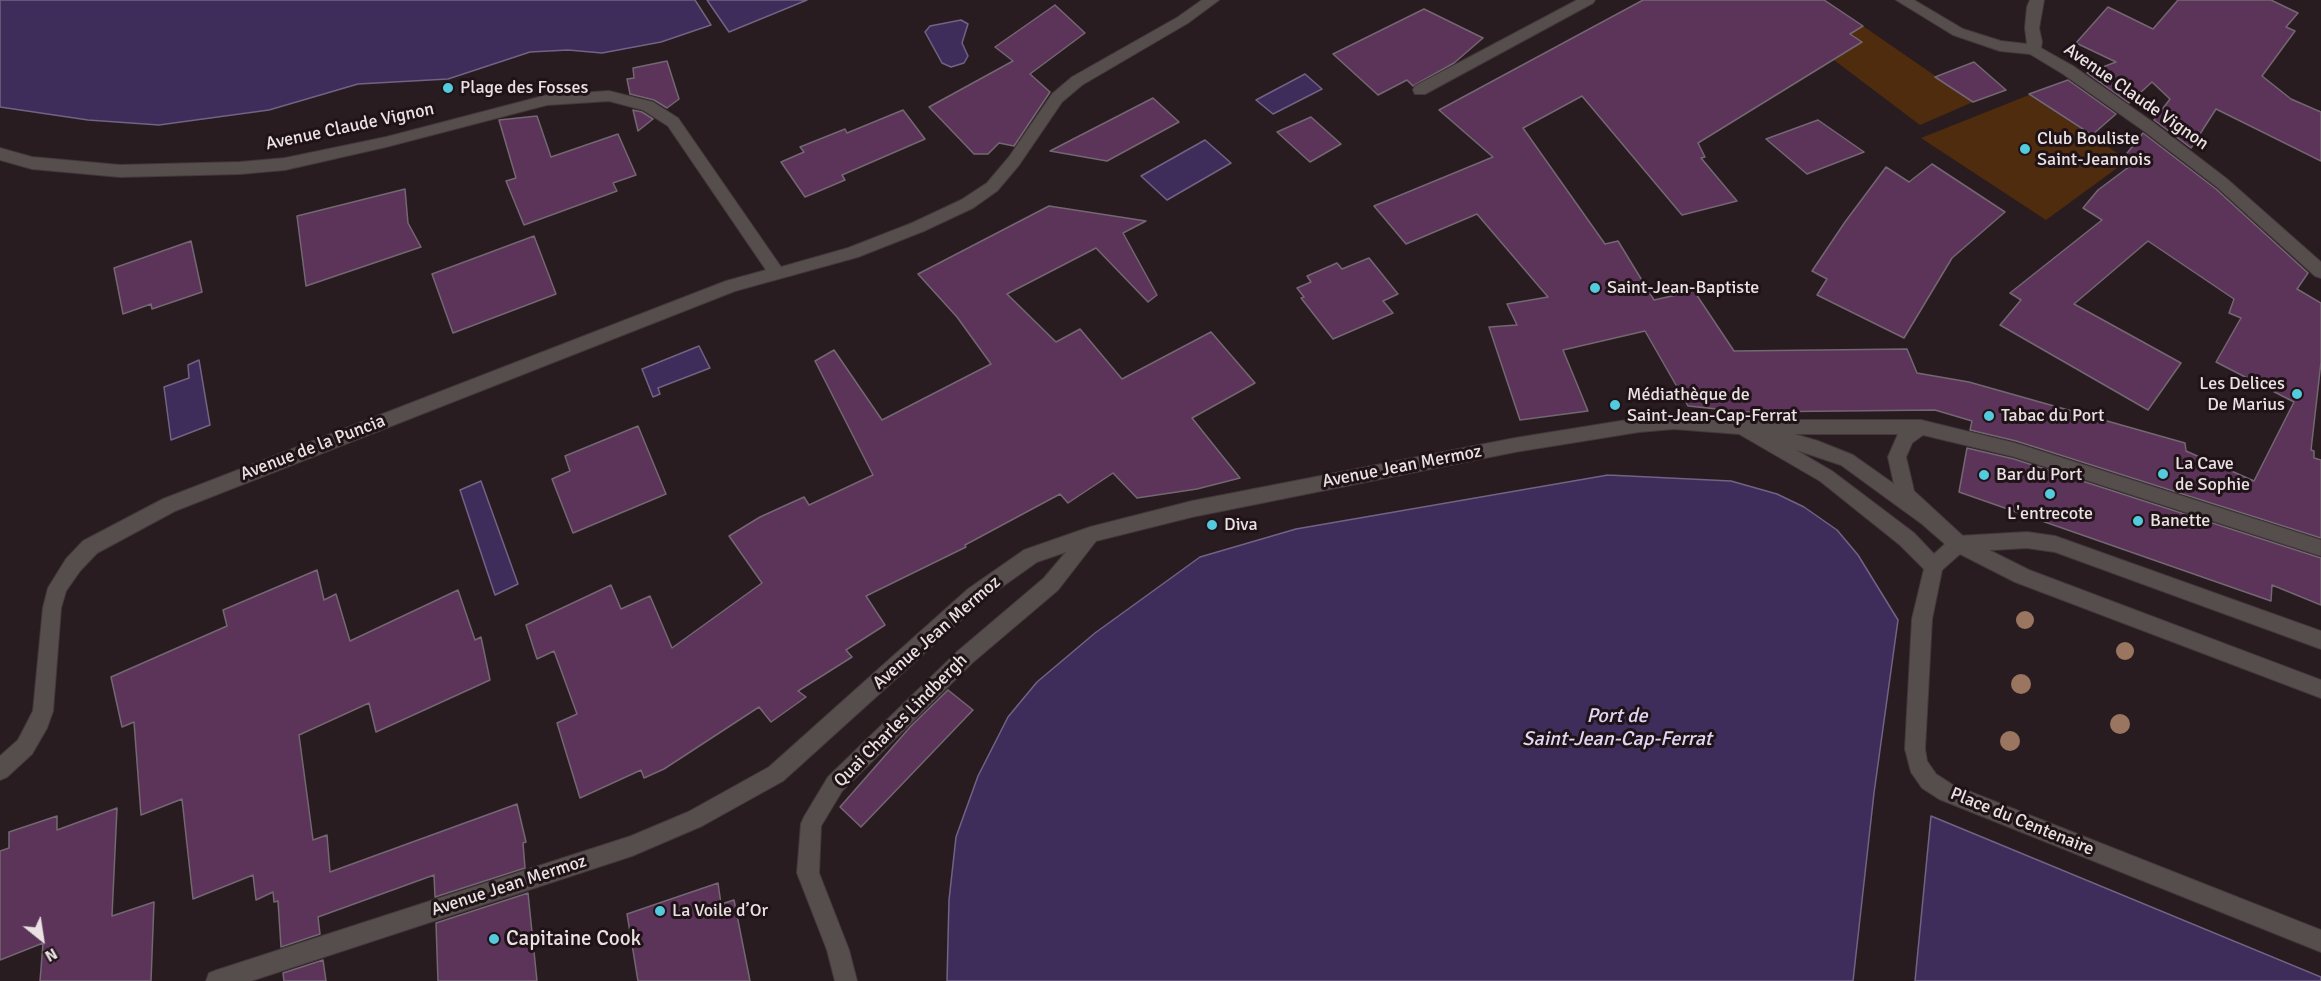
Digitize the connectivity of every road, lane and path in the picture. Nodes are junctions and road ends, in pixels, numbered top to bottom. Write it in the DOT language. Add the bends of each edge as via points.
graph roads {
  1 [pos="1212,0"];
  2 [pos="1588,0"];
  3 [pos="1903,0"];
  4 [pos="2037,0"];
  5 [pos="2033,50"];
  6 [pos="1420,90"];
  7 [pos="0,154"];
  8 [pos="2321,272"];
  9 [pos="777,274"];
  10 [pos="1742,427"];
  11 [pos="1921,427"];
  12 [pos="1928,518"];
  13 [pos="1090,535"];
  14 [pos="1958,544"];
  15 [pos="2321,548"];
  16 [pos="1934,566"];
  17 [pos="2321,640"];
  18 [pos="2321,689"];
  19 [pos="0,770"];
  20 [pos="2321,941"];
  21 [pos="217,981"];
  22 [pos="846,981"];
  1 -- 9 [label="street" via="1077,81 1057,98 992,187 967,204 852,253"];
  2 -- 6 [label="street"];
  3 -- 5 [label="street, Avenue Claude Vignon" via="1958,32 2000,46"];
  4 -- 5 [label="street"];
  5 -- 8 [label="street, Avenue Claude Vignon" via="2068,70 2186,155"];
  7 -- 9 [label="street, Avenue Claude Vignon" via="32,163 120,171 285,164 547,100 609,96 648,106 673,122"];
  9 -- 19 [label="street, Avenue de la Puncia" via="732,285 169,505 90,547 57,588 43,711 37,728 26,747"];
  10 -- 11 [label="street, Avenue Jean Mermoz"];
  10 -- 12 [label="street, Avenue Jean Mermoz" via="1847,460"];
  10 -- 13 [label="street, Avenue Jean Mermoz" via="1674,422 1515,445 1192,509"];
  10 -- 16 [label="street" via="1826,476 1907,539"];
  11 -- 12 [label="street, Avenue Jean Mermoz" via="1905,438 1897,457 1906,495"];
  11 -- 15 [label="street, Avenue Jean Mermoz" via="2015,450"];
  12 -- 14 [label="street, Avenue Jean Mermoz"];
  13 -- 21 [label="street, Avenue Jean Mermoz" via="1031,556 975,595 776,774 695,819 632,846"];
  13 -- 22 [label="street, Quai Charles Lindbergh" via="1051,584 965,657 835,784 811,824 808,873"];
  14 -- 16 [label="street"];
  14 -- 17 [label="street" via="2026,540 2055,544"];
  14 -- 18 [label="street" via="2022,576"];
  16 -- 20 [label="street, Place du Centenaire" via="1922,619 1915,749 1918,765 1929,781 1946,792"];
}
